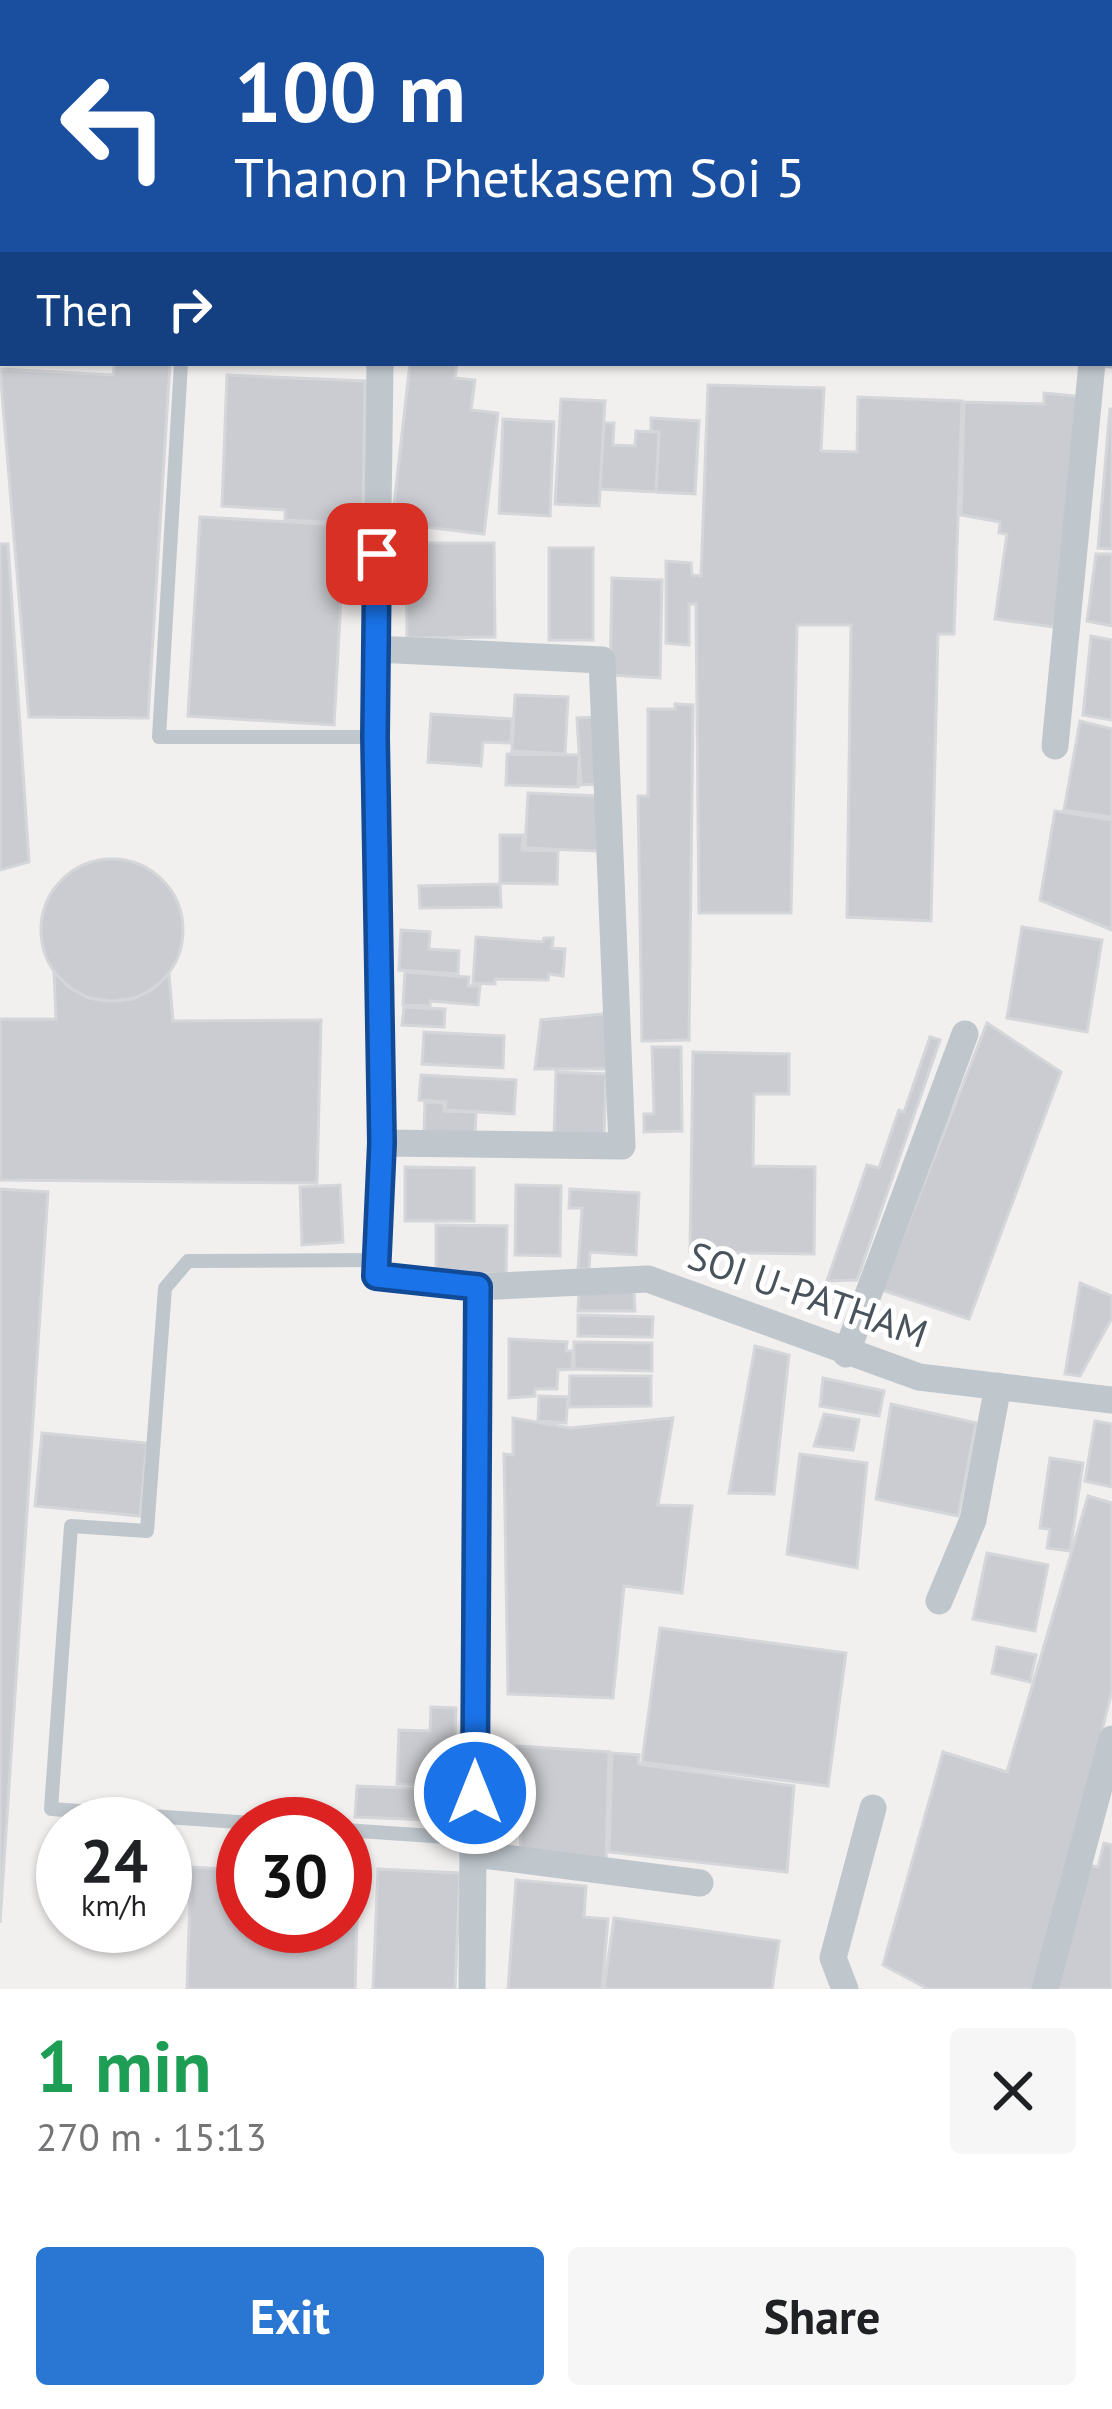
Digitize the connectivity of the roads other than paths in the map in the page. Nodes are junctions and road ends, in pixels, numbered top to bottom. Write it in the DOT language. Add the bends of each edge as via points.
graph roads {
  1 [pos="181,366"];
  2 [pos="380,366"];
  3 [pos="1092,366"];
  4 [pos="376,649"];
  5 [pos="375,737"];
  6 [pos="1055,746"];
  7 [pos="965,1034"];
  8 [pos="382,1143"];
  9 [pos="376,1260"];
  10 [pos="478,1287"];
  11 [pos="846,1354"];
  12 [pos="998,1385"];
  13 [pos="1112,1400"];
  14 [pos="939,1601"];
  15 [pos="1112,1739"];
  16 [pos="873,1808"];
  17 [pos="216,1821"];
  18 [pos="372,1833"];
  19 [pos="475,1846"];
  20 [pos="700,1883"];
  21 [pos="472,1989"];
  22 [pos="845,1989"];
  23 [pos="1045,1989"];
  1 -- 5 [label="lane" via="159,737"];
  2 -- 4 [label="street"];
  3 -- 6 [label="street"];
  4 -- 5 [label="street"];
  4 -- 8 [label="street" via="602,660 622,1146"];
  5 -- 8 [label="street"];
  7 -- 11 [label="street"];
  8 -- 9 [label="street"];
  9 -- 10 [label="street, SOI U-PATHAM" via="376,1276"];
  9 -- 17 [label="lane" via="188,1261 166,1288 147,1531 71,1526 51,1809"];
  10 -- 11 [label="street, SOI U-PATHAM" via="648,1279"];
  10 -- 19 [label="street"];
  11 -- 12 [label="street, SOI U-PATHAM" via="919,1378"];
  12 -- 13 [label="street, SOI U-PATHAM"];
  12 -- 14 [label="street" via="973,1520"];
  15 -- 23 [label="street"];
  16 -- 22 [label="street" via="833,1958"];
  18 -- 19 [label="lane"];
  19 -- 20 [label="street"];
  19 -- 21 [label="street"];
}
